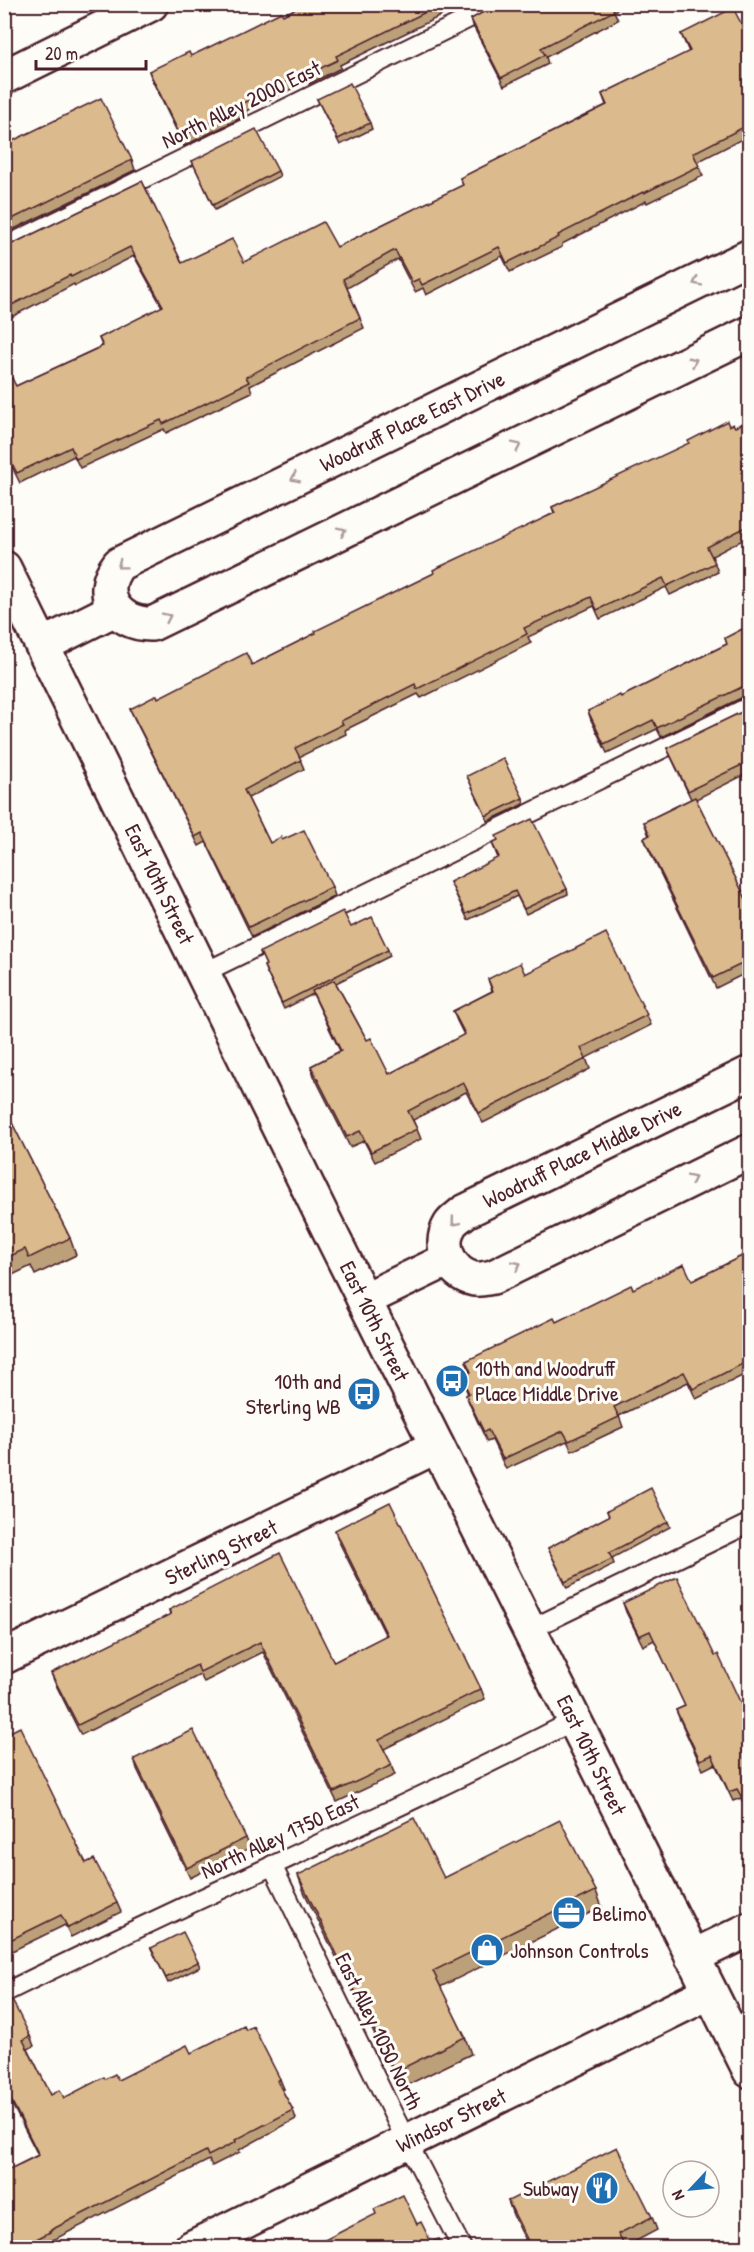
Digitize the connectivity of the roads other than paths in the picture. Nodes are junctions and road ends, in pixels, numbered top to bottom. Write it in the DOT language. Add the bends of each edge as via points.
graph roads {
  1 [pos="151,4"];
  2 [pos="498,4"];
  3 [pos="4,77"];
  4 [pos="4,247"];
  5 [pos="750,256"];
  6 [pos="750,333"];
  7 [pos="4,568"];
  8 [pos="115,609"];
  9 [pos="43,645"];
  10 [pos="750,706"];
  11 [pos="203,973"];
  12 [pos="750,1073"];
  13 [pos="750,1151"];
  14 [pos="448,1259"];
  15 [pos="364,1300"];
  16 [pos="437,1446"];
  17 [pos="750,1522"];
  18 [pos="530,1630"];
  19 [pos="4,1658"];
  20 [pos="575,1720"];
  21 [pos="272,1866"];
  22 [pos="750,1929"];
  23 [pos="693,1957"];
  24 [pos="710,1992"];
  25 [pos="4,1993"];
  26 [pos="750,2071"];
  27 [pos="407,2142"];
  28 [pos="191,2247"];
  29 [pos="462,2247"];
  1 -- 3 [label="street"];
  2 -- 4 [label="lane, North Alley 2000 East"];
  5 -- 8 [label="street, Woodruff Place East Drive, one-way" via="118,564 109,584"];
  8 -- 6 [label="street, one-way" via="132,622 152,624"];
  7 -- 9 [label="street, East 10th Street"];
  8 -- 9 [label="street"];
  9 -- 11 [label="street, East 10th Street"];
  10 -- 11 [label="lane"];
  11 -- 15 [label="street, East 10th Street"];
  12 -- 14 [label="street, Woodruff Place Middle Drive, one-way" via="464,1212 450,1225 445,1241"];
  14 -- 13 [label="street, one-way" via="464,1275 475,1279 493,1277"];
  14 -- 15 [label="street"];
  15 -- 16 [label="street, East 10th Street"];
  16 -- 18 [label="street, East 10th Street"];
  16 -- 19 [label="street, Sterling Street"];
  17 -- 18 [label="lane"];
  18 -- 20 [label="street, East 10th Street"];
  20 -- 21 [label="lane, North Alley 1750 East"];
  20 -- 23 [label="street, East 10th Street"];
  21 -- 25 [label="lane, North Alley 1750 East"];
  21 -- 27 [label="lane, East Alley 1050 North"];
  22 -- 23 [label="street"];
  23 -- 24 [label="street, East 10th Street"];
  24 -- 26 [label="street, East 10th Street"];
  24 -- 27 [label="street, Windsor Street"];
  27 -- 28 [label="street, Windsor Street"];
  27 -- 29 [label="lane, East Alley 1050 North"];
}
